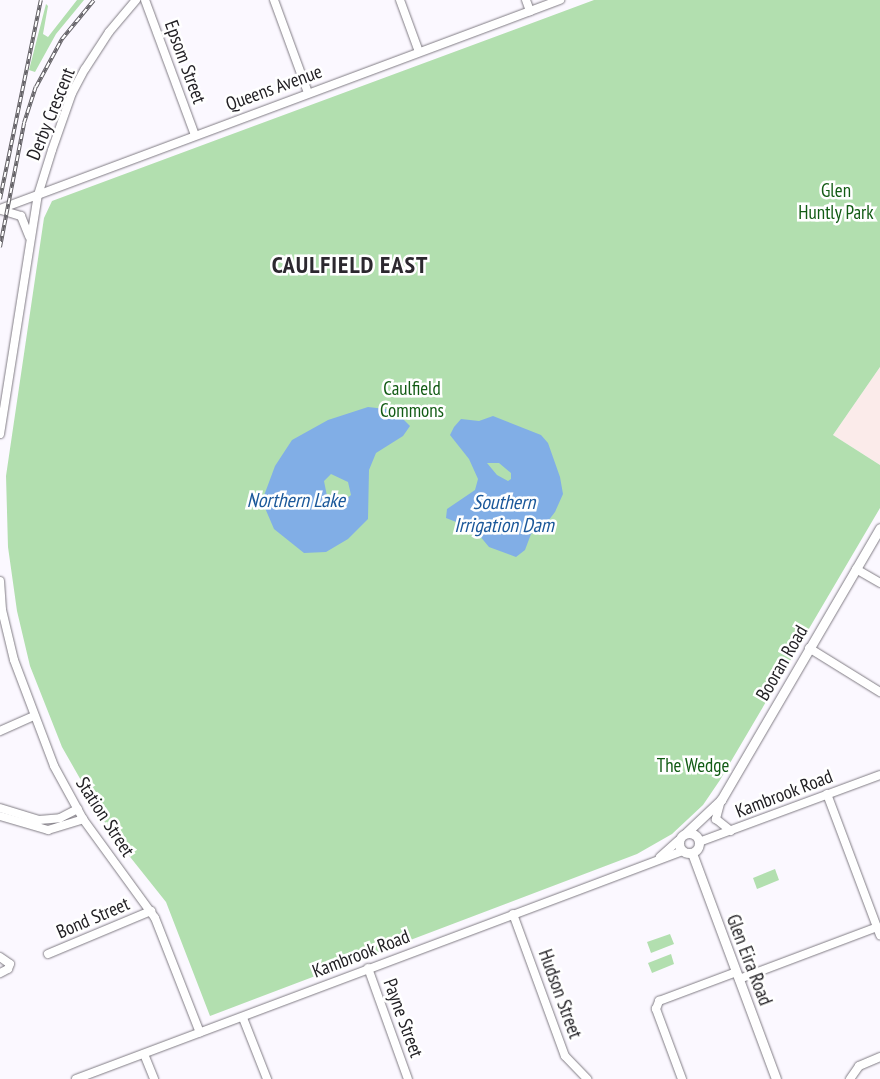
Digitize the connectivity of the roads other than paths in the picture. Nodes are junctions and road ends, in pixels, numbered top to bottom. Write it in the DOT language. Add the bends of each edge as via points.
graph roads {
  1 [pos="136,0"];
  2 [pos="145,0"];
  3 [pos="274,0"];
  4 [pos="400,0"];
  5 [pos="526,0"];
  6 [pos="560,0"];
  7 [pos="530,11"];
  8 [pos="419,52"];
  9 [pos="308,93"];
  10 [pos="195,134"];
  11 [pos="38,195"];
  12 [pos="0,210"];
  13 [pos="30,240"];
  14 [pos="0,434"];
  15 [pos="880,528"];
  16 [pos="856,569"];
  17 [pos="0,581"];
  18 [pos="880,583"];
  19 [pos="1,608"];
  20 [pos="809,648"];
  21 [pos="880,692"];
  22 [pos="33,716"];
  23 [pos="0,731"];
  24 [pos="880,775"];
  25 [pos="827,794"];
  26 [pos="721,800"];
  27 [pos="0,808"];
  28 [pos="78,809"];
  29 [pos="709,813"];
  30 [pos="0,816"];
  31 [pos="83,819"];
  32 [pos="730,831"];
  33 [pos="687,832"];
  34 [pos="699,840"];
  35 [pos="678,841"];
  36 [pos="687,852"];
  37 [pos="658,858"];
  38 [pos="151,911"];
  39 [pos="513,914"];
  40 [pos="877,927"];
  41 [pos="880,936"];
  42 [pos="48,954"];
  43 [pos="0,957"];
  44 [pos="368,968"];
  45 [pos="4,971"];
  46 [pos="737,976"];
  47 [pos="243,1018"];
  48 [pos="200,1033"];
  49 [pos="144,1054"];
  50 [pos="880,1057"];
  51 [pos="80,1078"];
  52 [pos="154,1079"];
  53 [pos="267,1079"];
  54 [pos="408,1079"];
  55 [pos="587,1079"];
  56 [pos="682,1079"];
  57 [pos="776,1079"];
  58 [pos="850,1079"];
  1 -- 11 [label="street, Derby Crescent" via="109,32 72,93"];
  2 -- 10 [label="street, Epsom Street"];
  3 -- 9 [label="street"];
  4 -- 8 [label="street"];
  5 -- 7 [label="street"];
  6 -- 7 [label="street, Queens Avenue"];
  7 -- 8 [label="street, Queens Avenue"];
  8 -- 9 [label="street, Queens Avenue"];
  9 -- 10 [label="street, Queens Avenue"];
  10 -- 11 [label="street, Queens Avenue"];
  11 -- 12 [label="street, Queens Avenue"];
  11 -- 13 [label="street, Derby Crescent"];
  12 -- 13 [label="street" via="13,211 22,217"];
  13 -- 14 [label="street, Derby Crescent"];
  15 -- 16 [label="main road, Booran Road"];
  16 -- 18 [label="street"];
  16 -- 20 [label="main road, Booran Road"];
  17 -- 19 [label="street, Station Street"];
  19 -- 22 [label="street, Station Street"];
  20 -- 21 [label="street"];
  20 -- 26 [label="main road, Booran Road"];
  22 -- 23 [label="street"];
  22 -- 28 [label="street, Station Street" via="54,766"];
  24 -- 25 [label="street, Kambrook Road"];
  25 -- 32 [label="street, Kambrook Road"];
  25 -- 40 [label="street"];
  26 -- 29 [label="main road, Booran Road"];
  26 -- 32 [label="street" via="718,823"];
  27 -- 28 [label="street" via="27,818 47,820"];
  28 -- 31 [label="street, Station Street"];
  29 -- 33 [label="main road, Booran Road"];
  29 -- 34 [label="main road, Booran Road"];
  30 -- 31 [label="street" via="48,830"];
  31 -- 38 [label="street, Station Street"];
  32 -- 34 [label="street, Kambrook Road"];
  33 -- 34 [label="main road"];
  33 -- 35 [label="main road, Booran Road"];
  34 -- 36 [label="main road, Booran Road" via="697,850"];
  35 -- 36 [label="main road, Glen Eira Road"];
  35 -- 37 [label="street, Kambrook Road"];
  36 -- 37 [label="street, Kambrook Road"];
  36 -- 46 [label="main road, Glen Eira Road"];
  37 -- 39 [label="street, Kambrook Road"];
  38 -- 42 [label="street, Bond Street"];
  38 -- 48 [label="street, Station Street"];
  39 -- 44 [label="street, Kambrook Road"];
  39 -- 55 [label="street, Hudson Street" via="565,1056"];
  40 -- 41 [label="street"];
  40 -- 46 [label="street"];
  43 -- 45 [label="street" via="10,962"];
  44 -- 47 [label="street, Kambrook Road"];
  44 -- 54 [label="street, Payne Street"];
  46 -- 56 [label="street" via="659,1001 656,1009"];
  46 -- 57 [label="main road, Glen Eira Road"];
  47 -- 48 [label="street, Kambrook Road"];
  47 -- 53 [label="street"];
  48 -- 49 [label="street, Kambrook Road"];
  49 -- 51 [label="street, Kambrook Road"];
  49 -- 52 [label="street"];
  50 -- 58 [label="street" via="859,1066"];
}
